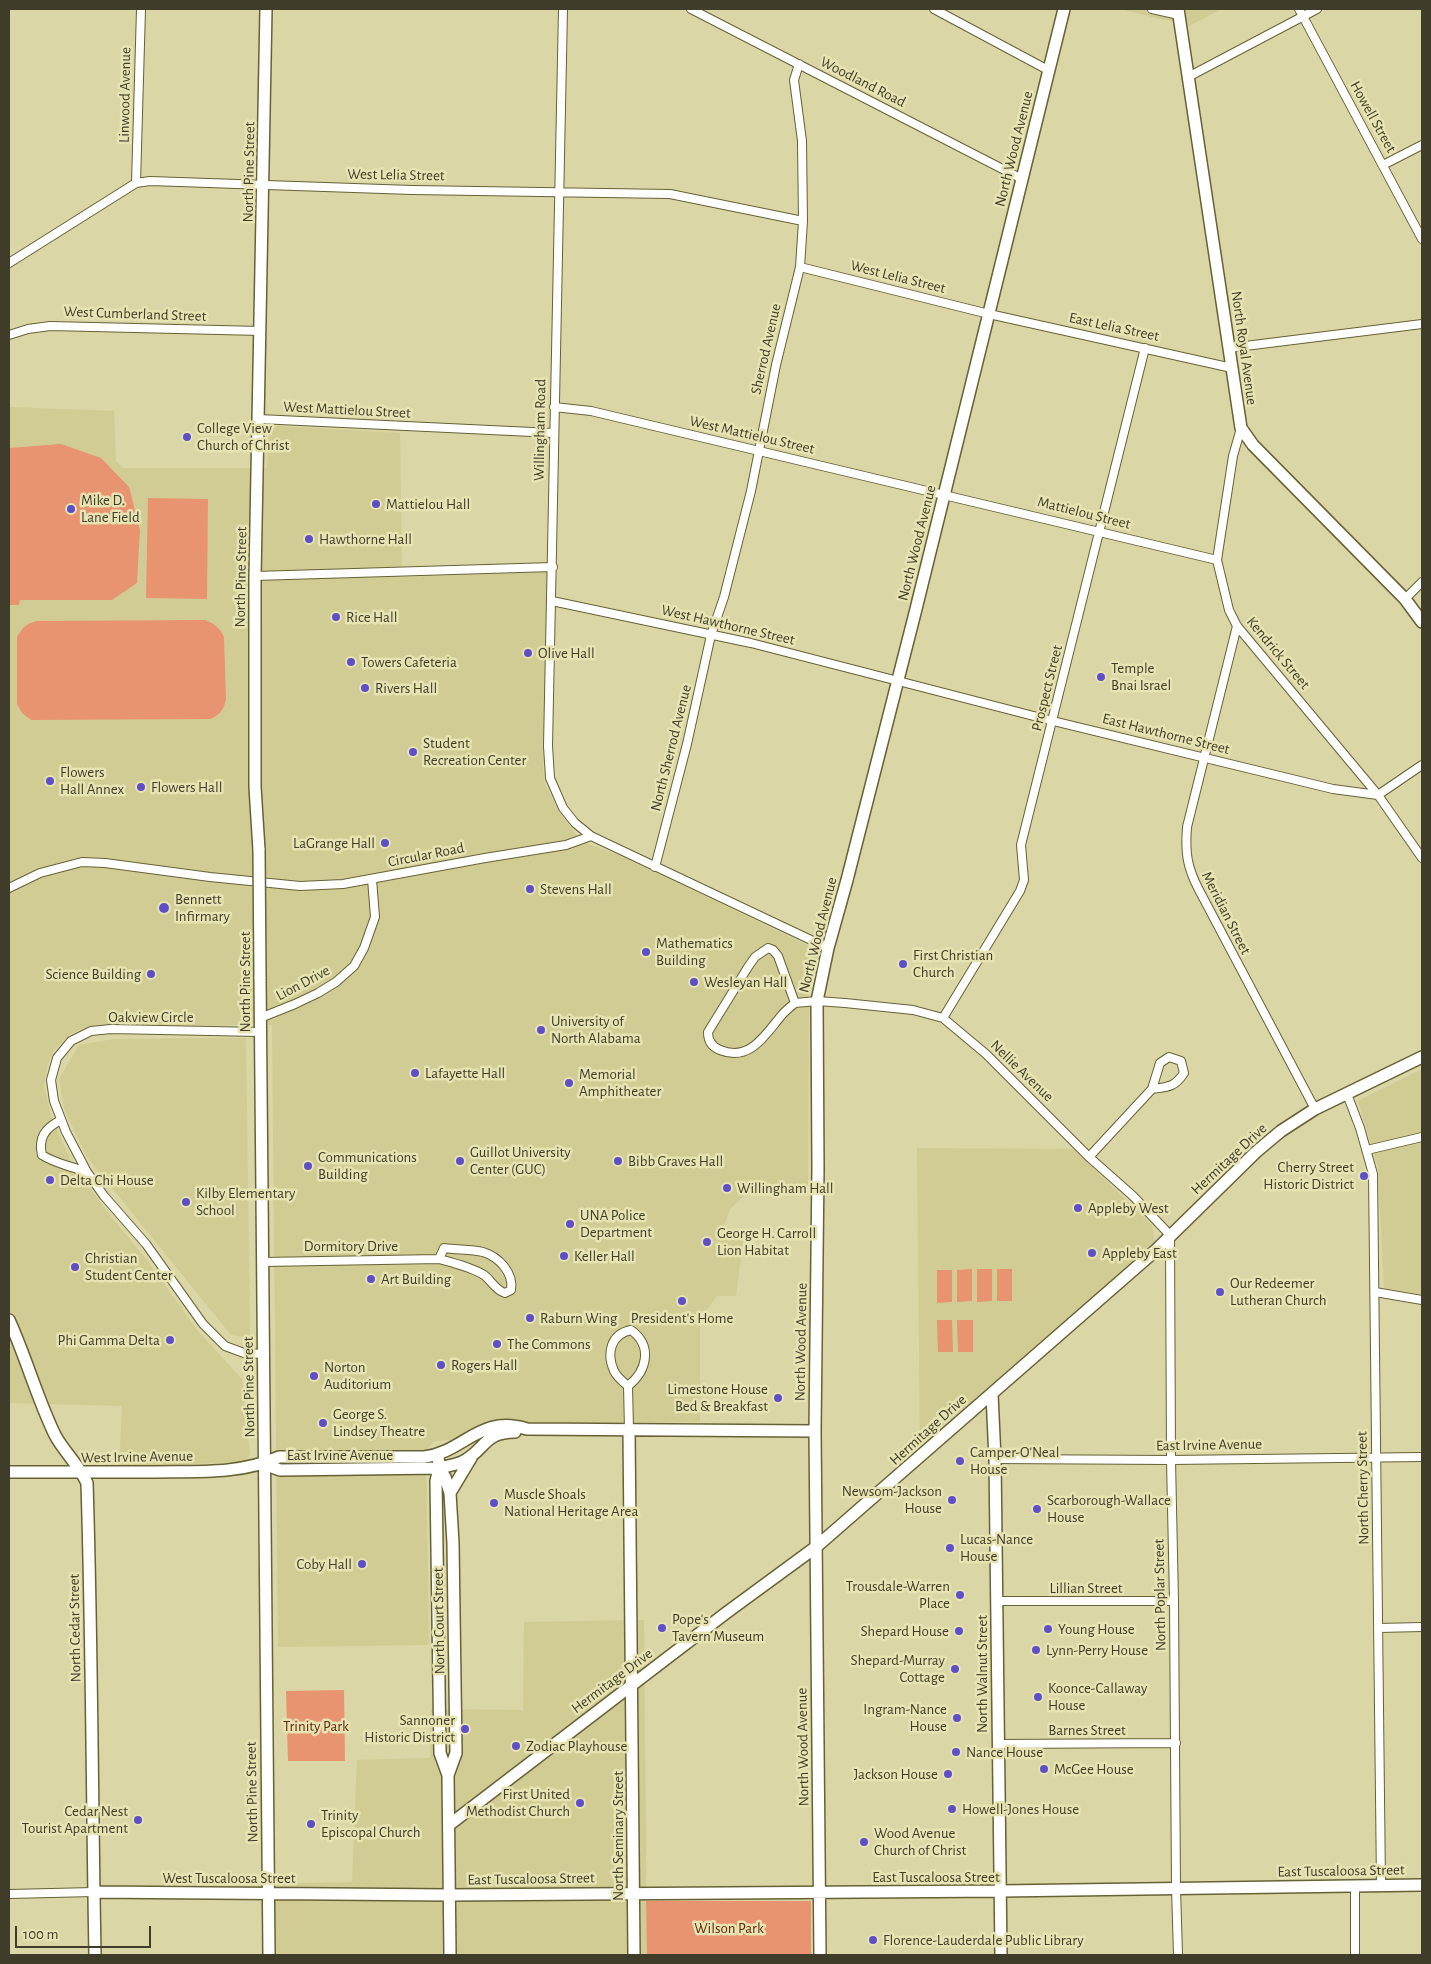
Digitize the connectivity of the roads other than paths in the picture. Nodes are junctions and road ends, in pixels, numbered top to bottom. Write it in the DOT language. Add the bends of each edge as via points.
graph roads {
  1 [pos="141,9"];
  2 [pos="266,9"];
  3 [pos="563,9"];
  4 [pos="691,9"];
  5 [pos="934,9"];
  6 [pos="1064,9"];
  7 [pos="1152,9"];
  8 [pos="1317,9"];
  9 [pos="1178,12"];
  10 [pos="1300,13"];
  11 [pos="799,64"];
  12 [pos="1048,70"];
  13 [pos="1188,78"];
  14 [pos="1422,145"];
  15 [pos="1383,165"];
  16 [pos="1022,179"];
  17 [pos="136,183"];
  18 [pos="264,185"];
  19 [pos="558,191"];
  20 [pos="803,221"];
  21 [pos="1422,239"];
  22 [pos="9,263"];
  23 [pos="800,266"];
  24 [pos="989,314"];
  25 [pos="1422,324"];
  26 [pos="261,331"];
  27 [pos="9,335"];
  28 [pos="1145,348"];
  29 [pos="1229,348"];
  30 [pos="1232,368"];
  31 [pos="554,407"];
  32 [pos="259,419"];
  33 [pos="1241,428"];
  34 [pos="553,433"];
  35 [pos="758,450"];
  36 [pos="944,494"];
  37 [pos="1099,531"];
  38 [pos="1217,560"];
  39 [pos="553,567"];
  40 [pos="255,576"];
  41 [pos="1422,582"];
  42 [pos="1405,599"];
  43 [pos="552,601"];
  44 [pos="1422,622"];
  45 [pos="1237,626"];
  46 [pos="711,635"];
  47 [pos="897,680"];
  48 [pos="1053,721"];
  49 [pos="1204,758"];
  50 [pos="1422,765"];
  51 [pos="1378,795"];
  52 [pos="591,836"];
  53 [pos="1422,858"];
  54 [pos="656,867"];
  55 [pos="372,879"];
  56 [pos="9,888"];
  57 [pos="828,948"];
  58 [pos="817,1001"];
  59 [pos="795,1002"];
  60 [pos="260,1018"];
  61 [pos="943,1018"];
  62 [pos="260,1032"];
  63 [pos="1422,1057"];
  64 [pos="1152,1089"];
  65 [pos="1347,1094"];
  66 [pos="1315,1109"];
  67 [pos="61,1120"];
  68 [pos="1422,1137"];
  69 [pos="1367,1150"];
  70 [pos="1089,1157"];
  71 [pos="87,1172"];
  72 [pos="1170,1235"];
  73 [pos="439,1259"];
  74 [pos="263,1262"];
  75 [pos="1374,1292"];
  76 [pos="1422,1300"];
  77 [pos="9,1320"];
  78 [pos="263,1354"];
  79 [pos="628,1386"];
  80 [pos="992,1394"];
  81 [pos="527,1429"];
  82 [pos="629,1430"];
  83 [pos="815,1431"];
  84 [pos="474,1454"];
  85 [pos="438,1455"];
  86 [pos="1377,1457"];
  87 [pos="1422,1457"];
  88 [pos="995,1459"];
  89 [pos="1171,1460"];
  90 [pos="264,1464"];
  91 [pos="439,1468"];
  92 [pos="9,1472"];
  93 [pos="82,1472"];
  94 [pos="450,1493"];
  95 [pos="437,1543"];
  96 [pos="453,1543"];
  97 [pos="816,1548"];
  98 [pos="997,1601"];
  99 [pos="1174,1602"];
  100 [pos="1422,1627"];
  101 [pos="1378,1628"];
  102 [pos="632,1684"];
  103 [pos="1176,1743"];
  104 [pos="997,1744"];
  105 [pos="448,1775"];
  106 [pos="449,1825"];
  107 [pos="1382,1885"];
  108 [pos="1422,1885"];
  109 [pos="1355,1886"];
  110 [pos="1176,1888"];
  111 [pos="1001,1891"];
  112 [pos="94,1892"];
  113 [pos="633,1892"];
  114 [pos="820,1892"];
  115 [pos="9,1894"];
  116 [pos="268,1894"];
  117 [pos="449,1895"];
  118 [pos="95,1955"];
  119 [pos="269,1955"];
  120 [pos="450,1955"];
  121 [pos="634,1955"];
  122 [pos="820,1955"];
  123 [pos="1001,1955"];
  124 [pos="1178,1955"];
  125 [pos="1355,1955"];
  1 -- 17 [label="street, Linwood Avenue"];
  2 -- 18 [label="street, North Pine Street"];
  3 -- 19 [label="street, Willingham Road"];
  4 -- 11 [label="street, Woodland Road"];
  5 -- 12 [label="street"];
  6 -- 12 [label="street, North Wood Avenue"];
  7 -- 9 [label="street"];
  8 -- 10 [label="street"];
  9 -- 13 [label="street, North Royal Avenue"];
  10 -- 13 [label="street"];
  10 -- 15 [label="street, Howell Street"];
  11 -- 16 [label="street, Woodland Road"];
  11 -- 20 [label="street, Sherrod Avenue" via="794,80 802,141"];
  12 -- 16 [label="street, North Wood Avenue"];
  13 -- 29 [label="street, North Royal Avenue"];
  14 -- 15 [label="street"];
  15 -- 21 [label="street, Howell Street"];
  16 -- 24 [label="street, North Wood Avenue"];
  17 -- 18 [label="street, West Lelia Street"];
  17 -- 22 [label="street"];
  18 -- 19 [label="street, West Lelia Street"];
  18 -- 26 [label="street, North Pine Street"];
  19 -- 20 [label="street, West Lelia Street" via="670,194"];
  19 -- 31 [label="street, Willingham Road"];
  20 -- 23 [label="street, Sherrod Avenue"];
  23 -- 24 [label="street, West Lelia Street"];
  23 -- 35 [label="street, Sherrod Avenue"];
  24 -- 28 [label="street, East Lelia Street"];
  24 -- 36 [label="street, North Wood Avenue"];
  25 -- 29 [label="street"];
  26 -- 27 [label="street, West Cumberland Street" via="50,326"];
  26 -- 32 [label="street, North Pine Street"];
  28 -- 30 [label="street, East Lelia Street"];
  28 -- 37 [label="street, Prospect Street"];
  29 -- 30 [label="street, North Royal Avenue"];
  30 -- 33 [label="street, North Royal Avenue"];
  31 -- 34 [label="street, Willingham Road"];
  31 -- 35 [label="street, West Mattielou Street" via="591,411"];
  32 -- 34 [label="street, West Mattielou Street"];
  32 -- 40 [label="street, North Pine Street"];
  33 -- 38 [label="street, Kendrick Street" via="1233,456"];
  33 -- 42 [label="street, North Royal Avenue" via="1253,445"];
  34 -- 39 [label="street, Willingham Road"];
  35 -- 36 [label="street, West Mattielou Street"];
  35 -- 46 [label="street, Sherrod Avenue" via="731,574"];
  36 -- 37 [label="street, Mattielou Street"];
  36 -- 47 [label="street, North Wood Avenue"];
  37 -- 38 [label="street, Mattielou Street"];
  37 -- 48 [label="street, Prospect Street"];
  38 -- 45 [label="street, Kendrick Street" via="1229,610"];
  39 -- 40 [label="street"];
  39 -- 43 [label="street, Willingham Road"];
  40 -- 60 [label="street, North Pine Street, bridge"];
  41 -- 42 [label="street"];
  42 -- 44 [label="street, North Royal Avenue"];
  43 -- 46 [label="street, West Hawthorne Street"];
  43 -- 52 [label="street, Willingham Road" via="550,778 563,808"];
  45 -- 49 [label="street, Meridian Street"];
  45 -- 51 [label="street, Kendrick Street"];
  46 -- 47 [label="street, West Hawthorne Street"];
  46 -- 54 [label="street, North Sherrod Avenue"];
  47 -- 48 [label="street, East Hawthorne Street"];
  47 -- 57 [label="street, North Wood Avenue"];
  48 -- 49 [label="street, East Hawthorne Street"];
  48 -- 61 [label="street, Prospect Street" via="1021,845 1024,880"];
  49 -- 51 [label="street, East Hawthorne Street" via="1334,789"];
  49 -- 66 [label="street, Meridian Street" via="1186,827 1189,870"];
  50 -- 51 [label="street"];
  51 -- 53 [label="street, Kendrick Street"];
  52 -- 54 [label="street"];
  52 -- 55 [label="street, Circular Road" via="566,845"];
  54 -- 57 [label="street"];
  55 -- 56 [label="street, Circular Road" via="300,886 82,862 40,873"];
  55 -- 60 [label="street, Lion Drive" via="374,917 354,966 318,993"];
  57 -- 58 [label="street, North Wood Avenue"];
  58 -- 59 [label="street, Nellie Avenue"];
  58 -- 61 [label="street, Nellie Avenue" via="913,1010"];
  58 -- 83 [label="street, North Wood Avenue"];
  59 -- 59 [label="street" via="778,956 768,948 748,967 708,1032 708,1038 715,1048 723,1052 742,1052 752,1048"];
  60 -- 62 [label="street, North Pine Street"];
  61 -- 70 [label="street, Nellie Avenue" via="986,1054"];
  62 -- 67 [label="street, Oakview Circle" via="91,1031 71,1041 57,1058 51,1080"];
  62 -- 74 [label="street, North Pine Street"];
  63 -- 65 [label="street, Hermitage Drive"];
  64 -- 64 [label="street" via="1178,1083 1184,1073 1180,1061 1169,1057 1160,1063"];
  64 -- 70 [label="street"];
  65 -- 66 [label="street, Hermitage Drive"];
  65 -- 69 [label="street, North Cherry Street"];
  66 -- 72 [label="street, Hermitage Drive" via="1256,1152"];
  67 -- 71 [label="street, Oakview Circle"];
  67 -- 71 [label="street" via="43,1133 42,1155 56,1163"];
  68 -- 69 [label="street"];
  69 -- 75 [label="street, North Cherry Street" via="1373,1174"];
  70 -- 72 [label="street, Nellie Avenue"];
  71 -- 78 [label="street, Oakview Circle" via="146,1244 203,1324 225,1346 244,1353"];
  72 -- 80 [label="street, Hermitage Drive" via="1156,1251"];
  72 -- 89 [label="street, North Poplar Street"];
  73 -- 73 [label="street, Dormitory Drive" via="444,1248 484,1252 508,1271 511,1290 505,1293 498,1291 485,1276"];
  73 -- 74 [label="street, Dormitory Drive"];
  74 -- 78 [label="street, North Pine Street"];
  75 -- 76 [label="street"];
  75 -- 86 [label="street, North Cherry Street"];
  77 -- 93 [label="street, North Cedar Street" via="55,1435"];
  78 -- 90 [label="street, North Pine Street"];
  79 -- 79 [label="street" via="644,1367 640,1336 631,1330 620,1332 611,1349 615,1373"];
  79 -- 82 [label="street, North Seminary Street"];
  80 -- 88 [label="street, North Walnut Street"];
  80 -- 97 [label="street, Hermitage Drive"];
  81 -- 82 [label="street, East Irvine Avenue"];
  81 -- 84 [label="street, East Irvine Avenue" via="496,1434"];
  81 -- 85 [label="street, East Irvine Avenue" via="514,1424 493,1426 472,1434"];
  82 -- 83 [label="street, East Irvine Avenue"];
  82 -- 102 [label="street, North Seminary Street"];
  83 -- 97 [label="street, North Wood Avenue"];
  84 -- 91 [label="street, East Irvine Avenue" via="461,1463"];
  84 -- 94 [label="street"];
  85 -- 90 [label="street, East Irvine Avenue" via="279,1457"];
  85 -- 91 [label="street, North Court Street"];
  86 -- 87 [label="street, East Irvine Avenue"];
  86 -- 89 [label="street, East Irvine Avenue"];
  86 -- 101 [label="street, North Cherry Street"];
  88 -- 89 [label="street, East Irvine Avenue"];
  88 -- 98 [label="street, North Walnut Street"];
  89 -- 99 [label="street, North Poplar Street"];
  90 -- 91 [label="street, East Irvine Avenue" via="280,1470"];
  90 -- 93 [label="street, West Irvine Avenue" via="244,1469"];
  90 -- 116 [label="street, North Pine Street"];
  91 -- 94 [label="street, North Court Street"];
  91 -- 95 [label="street, North Court Street" via="436,1480"];
  92 -- 93 [label="street, West Irvine Avenue"];
  93 -- 112 [label="street, North Cedar Street" via="87,1483"];
  94 -- 96 [label="street, North Court Street"];
  95 -- 96 [label="street"];
  95 -- 105 [label="street, North Court Street" via="440,1753"];
  96 -- 105 [label="street, North Court Street" via="456,1753"];
  97 -- 102 [label="street, Hermitage Drive"];
  97 -- 114 [label="street, North Wood Avenue"];
  98 -- 99 [label="street, Lillian Street"];
  98 -- 104 [label="street, North Walnut Street"];
  99 -- 103 [label="street, North Poplar Street"];
  100 -- 101 [label="street"];
  101 -- 107 [label="street, North Cherry Street"];
  102 -- 106 [label="street, Hermitage Drive"];
  102 -- 113 [label="street, North Seminary Street"];
  103 -- 104 [label="street, Barnes Street"];
  103 -- 110 [label="street, North Poplar Street"];
  104 -- 111 [label="street, North Walnut Street"];
  105 -- 106 [label="street, North Court Street"];
  106 -- 117 [label="street, North Court Street"];
  107 -- 108 [label="street, East Tuscaloosa Street"];
  107 -- 109 [label="street, East Tuscaloosa Street"];
  109 -- 110 [label="street, East Tuscaloosa Street"];
  109 -- 125 [label="street"];
  110 -- 111 [label="street, East Tuscaloosa Street"];
  110 -- 124 [label="street, North Poplar Street"];
  111 -- 114 [label="street, East Tuscaloosa Street"];
  111 -- 123 [label="street, North Walnut Street"];
  112 -- 115 [label="street, West Tuscaloosa Street"];
  112 -- 116 [label="street, West Tuscaloosa Street"];
  112 -- 118 [label="street, North Cedar Street"];
  113 -- 114 [label="street, East Tuscaloosa Street"];
  113 -- 117 [label="street, East Tuscaloosa Street"];
  113 -- 121 [label="street, North Seminary Street"];
  114 -- 122 [label="street, North Wood Avenue"];
  116 -- 117 [label="street, West Tuscaloosa Street"];
  116 -- 119 [label="street, North Pine Street"];
  117 -- 120 [label="street, North Court Street"];
}
